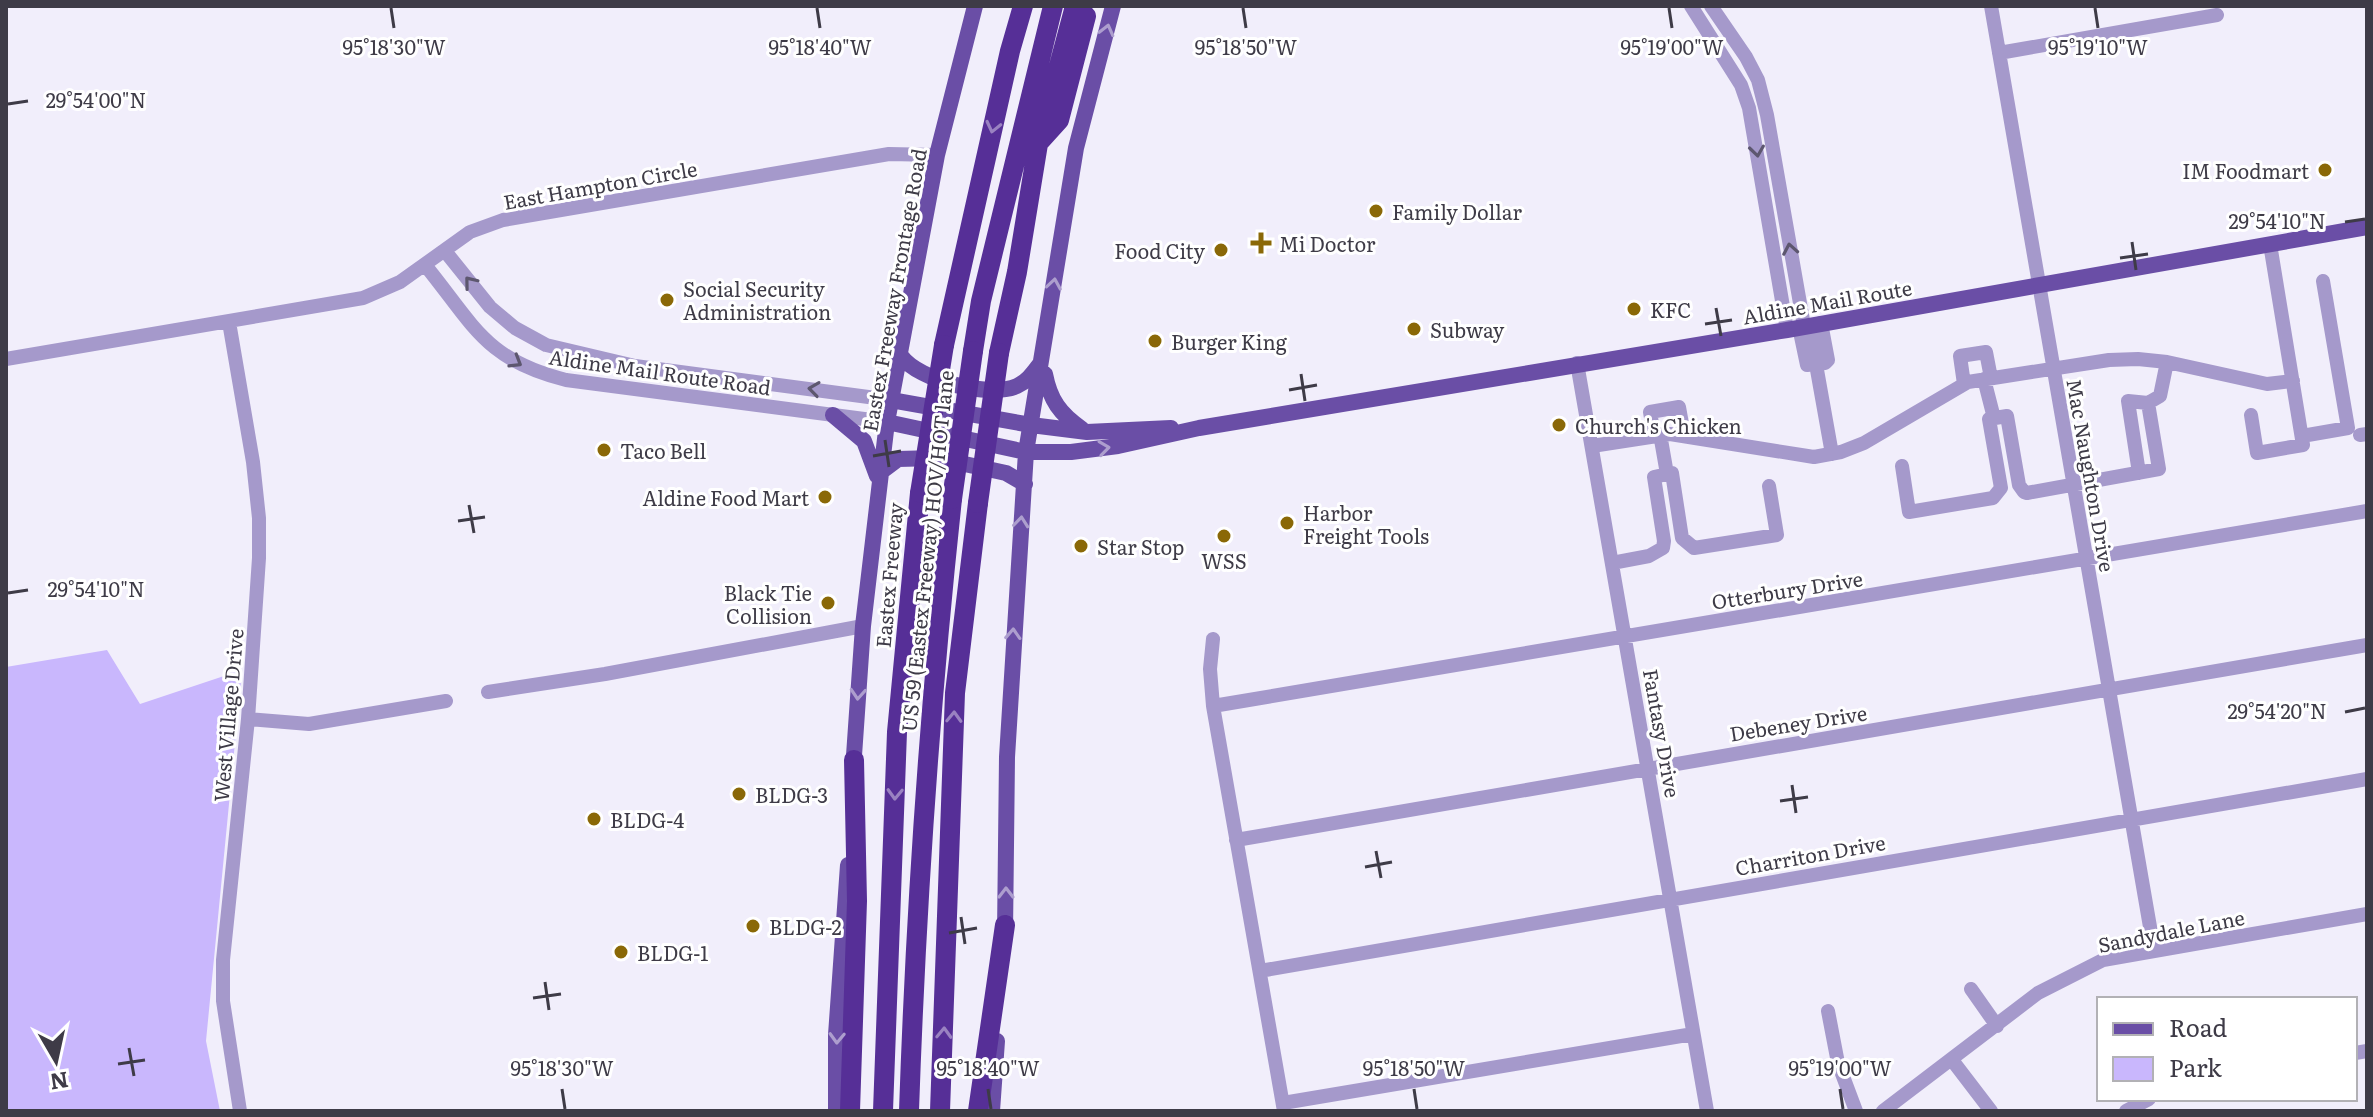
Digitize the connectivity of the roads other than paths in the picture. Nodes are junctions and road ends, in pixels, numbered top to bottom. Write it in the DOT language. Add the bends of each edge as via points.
graph roads {
  1 [pos="975,6"];
  2 [pos="1010,6"];
  3 [pos="1023,6"];
  4 [pos="1053,6"];
  5 [pos="1075,6"];
  6 [pos="1088,6"];
  7 [pos="1113,6"];
  8 [pos="1691,6"];
  9 [pos="1711,6"];
  10 [pos="1991,6"];
  11 [pos="2217,15"];
  12 [pos="1010,51"];
  13 [pos="1999,53"];
  14 [pos="1757,106"];
  15 [pos="1038,144"];
  16 [pos="937,155"];
  17 [pos="2367,227"];
  18 [pos="2270,244"];
  19 [pos="445,251"];
  20 [pos="425,265"];
  21 [pos="2323,281"];
  22 [pos="2039,283"];
  23 [pos="501,317"];
  24 [pos="229,322"];
  25 [pos="1804,326"];
  26 [pos="480,337"];
  27 [pos="901,356"];
  28 [pos="6,359"];
  29 [pos="1042,361"];
  30 [pos="2167,362"];
  31 [pos="1577,363"];
  32 [pos="1816,365"];
  33 [pos="639,366"];
  34 [pos="2053,368"];
  35 [pos="1987,378"];
  36 [pos="2293,381"];
  37 [pos="1964,384"];
  38 [pos="785,385"];
  39 [pos="636,388"];
  40 [pos="891,400"];
  41 [pos="781,408"];
  42 [pos="833,415"];
  43 [pos="2251,415"];
  44 [pos="1994,418"];
  45 [pos="887,422"];
  46 [pos="1031,425"];
  47 [pos="1199,428"];
  48 [pos="1087,432"];
  49 [pos="1657,435"];
  50 [pos="1684,435"];
  51 [pos="2302,436"];
  52 [pos="1592,446"];
  53 [pos="1026,452"];
  54 [pos="1832,454"];
  55 [pos="1902,466"];
  56 [pos="1667,474"];
  57 [pos="881,478"];
  58 [pos="1025,484"];
  59 [pos="2073,484"];
  60 [pos="2019,485"];
  61 [pos="1769,486"];
  62 [pos="2001,488"];
  63 [pos="2367,511"];
  64 [pos="1682,538"];
  65 [pos="1664,541"];
  66 [pos="2086,560"];
  67 [pos="1612,563"];
  68 [pos="863,626"];
  69 [pos="1626,636"];
  70 [pos="1213,639"];
  71 [pos="2367,645"];
  72 [pos="2109,690"];
  73 [pos="488,692"];
  74 [pos="446,701"];
  75 [pos="1213,706"];
  76 [pos="248,719"];
  77 [pos="854,760"];
  78 [pos="1648,767"];
  79 [pos="2367,779"];
  80 [pos="2131,818"];
  81 [pos="1236,840"];
  82 [pos="1671,899"];
  83 [pos="2367,914"];
  84 [pos="1005,925"];
  85 [pos="2154,950"];
  86 [pos="1260,971"];
  87 [pos="1971,989"];
  88 [pos="1828,1011"];
  89 [pos="1997,1026"];
  90 [pos="1693,1034"];
  91 [pos="1952,1060"];
  92 [pos="2145,1101"];
  93 [pos="1284,1107"];
  94 [pos="240,1111"];
  95 [pos="836,1111"];
  96 [pos="850,1111"];
  97 [pos="883,1111"];
  98 [pos="909,1111"];
  99 [pos="940,1111"];
  100 [pos="978,1111"];
  101 [pos="992,1111"];
  102 [pos="1707,1111"];
  103 [pos="1856,1111"];
  104 [pos="1883,1111"];
  105 [pos="1991,1111"];
  106 [pos="2126,1111"];
  1 -- 16 [label="main road, Eastex Freeway Frontage Road"];
  2 -- 12 [label="highway"];
  3 -- 12 [label="highway, Eastex Freeway"];
  4 -- 98 [label="highway, US 59 (Eastex Freeway) HOV/HOT lane, bridge" via="981,301 952,499 917,909"];
  5 -- 15 [label="highway"];
  6 -- 15 [label="highway" via="1059,120"];
  29 -- 7 [label="main road, one-way" via="1076,148"];
  8 -- 14 [label="street"];
  9 -- 14 [label="street" via="1758,80"];
  10 -- 13 [label="street, Mac Naughton Drive"];
  11 -- 13 [label="street"];
  12 -- 97 [label="highway, Eastex Freeway, one-way, bridge" via="944,345 920,493 897,732"];
  13 -- 22 [label="street, Mac Naughton Drive"];
  14 -- 25 [label="street"];
  99 -- 15 [label="highway, one-way, bridge" via="955,693 999,353"];
  16 -- 19 [label="street, East Hampton Circle" via="889,154 503,220 470,232"];
  16 -- 27 [label="main road, Eastex Freeway Frontage Road"];
  17 -- 18 [label="main road, Aldine Mail Route"];
  18 -- 22 [label="main road, Aldine Mail Route"];
  18 -- 36 [label="street"];
  19 -- 20 [label="street, East Hampton Circle"];
  23 -- 19 [label="street, Aldine Mail Route Road, one-way"];
  20 -- 24 [label="street, East Hampton Circle" via="363,298"];
  20 -- 26 [label="street, Aldine Mail Route Road"];
  21 -- 51 [label="street" via="2348,428"];
  22 -- 25 [label="main road, Aldine Mail Route"];
  22 -- 34 [label="street, Mac Naughton Drive"];
  23 -- 26 [label="street"];
  23 -- 33 [label="street, Aldine Mail Route Road" via="546,345"];
  24 -- 28 [label="street, East Hampton Circle"];
  24 -- 76 [label="street, West Village Drive" via="259,518"];
  25 -- 31 [label="main road, Aldine Mail Route"];
  25 -- 32 [label="street" via="1807,365"];
  25 -- 32 [label="street" via="1828,360"];
  26 -- 39 [label="street, Aldine Mail Route Road, one-way" via="533,372"];
  27 -- 29 [label="main road" via="918,373 943,383 984,389 1014,388"];
  27 -- 40 [label="main road, Eastex Freeway Frontage Road"];
  29 -- 46 [label="main road"];
  29 -- 48 [label="main road" via="1048,394 1059,412"];
  30 -- 34 [label="street" via="2123,358"];
  30 -- 36 [label="street" via="2267,384"];
  30 -- 59 [label="street" via="2160,396 2148,403 2159,469"];
  31 -- 47 [label="main road, Aldine Mail Route"];
  31 -- 52 [label="street, Fantasy Drive"];
  32 -- 54 [label="street"];
  33 -- 38 [label="street, Aldine Mail Route Road"];
  33 -- 39 [label="street"];
  34 -- 35 [label="street"];
  34 -- 59 [label="street, Mac Naughton Drive"];
  35 -- 37 [label="street"];
  35 -- 37 [label="street" via="1986,352 1960,356"];
  35 -- 44 [label="street"];
  36 -- 51 [label="street"];
  37 -- 54 [label="street" via="1864,443"];
  40 -- 38 [label="street, Aldine Mail Route Road, one-way"];
  38 -- 41 [label="street"];
  39 -- 41 [label="street, Aldine Mail Route Road"];
  40 -- 45 [label="main road, Eastex Freeway Frontage Road"];
  40 -- 46 [label="main road, Aldine Mail Route"];
  41 -- 42 [label="street, Aldine Mail Route Road"];
  42 -- 45 [label="street, Aldine Mail Route Road"];
  42 -- 57 [label="main road" via="864,441"];
  43 -- 51 [label="street" via="2257,453 2303,445"];
  44 -- 60 [label="street" via="2007,416"];
  44 -- 62 [label="street" via="1989,419"];
  45 -- 53 [label="main road, Aldine Mail Route"];
  45 -- 57 [label="main road, Eastex Freeway Frontage Road"];
  46 -- 48 [label="main road, Aldine Mail Route"];
  46 -- 53 [label="main road"];
  47 -- 48 [label="main road, Aldine Mail Route"];
  53 -- 47 [label="main road, Aldine Mail Route, one-way" via="1118,446"];
  49 -- 50 [label="street"];
  49 -- 50 [label="street" via="1650,412 1679,407"];
  49 -- 52 [label="street"];
  49 -- 56 [label="street"];
  50 -- 54 [label="street" via="1806,457"];
  52 -- 67 [label="street, Fantasy Drive"];
  53 -- 58 [label="main road"];
  55 -- 62 [label="street" via="1909,512 1993,498"];
  56 -- 64 [label="street" via="1672,473"];
  56 -- 65 [label="street" via="1654,477"];
  57 -- 58 [label="main road" via="898,459 937,458 1006,473"];
  57 -- 68 [label="main road, Eastex Freeway Frontage Road"];
  84 -- 58 [label="main road, one-way" via="1007,757"];
  59 -- 60 [label="street" via="2027,493"];
  59 -- 66 [label="street, Mac Naughton Drive"];
  60 -- 62 [label="street"];
  61 -- 64 [label="street" via="1777,535 1699,548"];
  63 -- 66 [label="street, Otterbury Drive"];
  64 -- 65 [label="street"];
  65 -- 67 [label="street" via="1655,554"];
  66 -- 69 [label="street, Otterbury Drive"];
  66 -- 72 [label="street, Mac Naughton Drive"];
  67 -- 69 [label="street, Fantasy Drive"];
  68 -- 73 [label="street"];
  68 -- 77 [label="main road, Eastex Freeway Frontage Road, one-way"];
  69 -- 75 [label="street, Otterbury Drive"];
  69 -- 78 [label="street, Fantasy Drive"];
  70 -- 75 [label="street"];
  71 -- 72 [label="street, Debeney Drive"];
  72 -- 78 [label="street, Debeney Drive"];
  72 -- 80 [label="street, Mac Naughton Drive"];
  74 -- 76 [label="street" via="309,724"];
  75 -- 81 [label="street"];
  76 -- 94 [label="street, West Village Drive" via="223,960 223,1001"];
  77 -- 95 [label="main road, Eastex Freeway Frontage Road, one-way"];
  77 -- 96 [label="highway" via="857,901"];
  78 -- 81 [label="street, Debeney Drive"];
  78 -- 82 [label="street, Fantasy Drive"];
  79 -- 80 [label="street, Charriton Drive"];
  80 -- 82 [label="street, Charriton Drive"];
  80 -- 85 [label="street, Mac Naughton Drive"];
  81 -- 86 [label="street"];
  82 -- 86 [label="street, Charriton Drive"];
  82 -- 90 [label="street, Fantasy Drive"];
  83 -- 85 [label="street, Sandydale Lane"];
  84 -- 100 [label="highway"];
  84 -- 101 [label="main road"];
  85 -- 89 [label="street, Sandydale Lane" via="2103,960 2038,993"];
  86 -- 93 [label="street"];
  87 -- 89 [label="street"];
  88 -- 103 [label="street" via="1838,1063"];
  89 -- 91 [label="street, Sandydale Lane"];
  90 -- 93 [label="street"];
  90 -- 102 [label="street, Fantasy Drive"];
  91 -- 104 [label="street, Sandydale Lane"];
  91 -- 105 [label="street"];
  92 -- 106 [label="street"];
}
